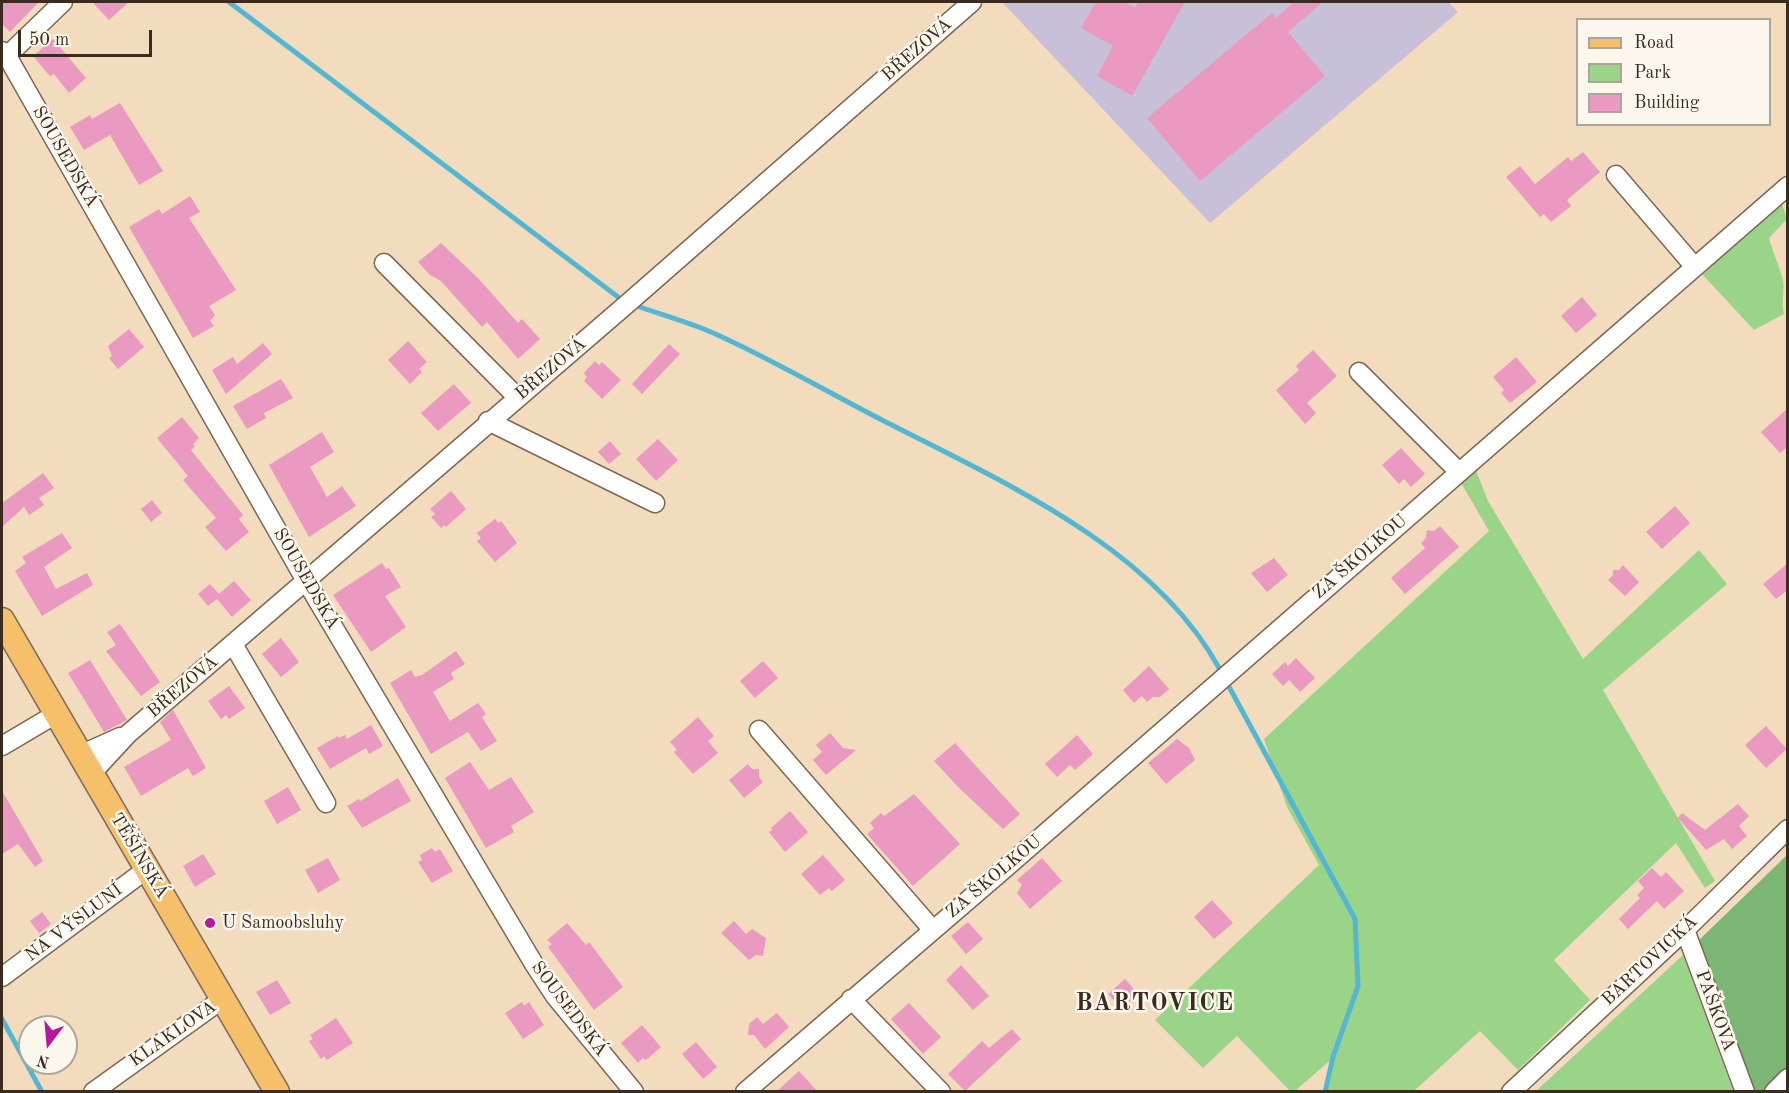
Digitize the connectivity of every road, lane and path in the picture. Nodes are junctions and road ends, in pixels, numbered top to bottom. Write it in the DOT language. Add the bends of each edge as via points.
graph roads {
  1 [pos="63,2"];
  2 [pos="972,2"];
  3 [pos="4,54"];
  4 [pos="1616,175"];
  5 [pos="1788,186"];
  6 [pos="384,263"];
  7 [pos="1694,266"];
  8 [pos="1359,372"];
  9 [pos="517,397"];
  10 [pos="488,422"];
  11 [pos="1458,471"];
  12 [pos="655,503"];
  13 [pos="306,581"];
  14 [pos="2,620"];
  15 [pos="234,644"];
  16 [pos="56,714"];
  17 [pos="759,730"];
  18 [pos="2,746"];
  19 [pos="86,765"];
  20 [pos="326,803"];
  21 [pos="1788,829"];
  22 [pos="147,869"];
  23 [pos="932,929"];
  24 [pos="1685,930"];
  25 [pos="2,977"];
  26 [pos="224,999"];
  27 [pos="852,999"];
  28 [pos="1788,1078"];
  29 [pos="93,1092"];
  30 [pos="277,1092"];
  31 [pos="634,1092"];
  32 [pos="745,1092"];
  33 [pos="940,1092"];
  34 [pos="1511,1092"];
  35 [pos="1745,1092"];
  36 [pos="1774,1092"];
  1 -- 3 [label="street"];
  2 -- 9 [label="street, BŘEZOVÁ"];
  3 -- 13 [label="street, SOUSEDSKÁ"];
  4 -- 7 [label="street"];
  5 -- 7 [label="street, ZA ŠKOLKOU"];
  6 -- 9 [label="street"];
  7 -- 11 [label="street, ZA ŠKOLKOU"];
  8 -- 11 [label="street"];
  9 -- 10 [label="street, BŘEZOVÁ"];
  10 -- 12 [label="street"];
  10 -- 13 [label="street, BŘEZOVÁ"];
  11 -- 23 [label="street, ZA ŠKOLKOU"];
  13 -- 15 [label="street, BŘEZOVÁ"];
  13 -- 31 [label="street, SOUSEDSKÁ" via="534,964 555,996"];
  14 -- 16 [label="main road, TĚŠÍNSKÁ"];
  15 -- 19 [label="street, BŘEZOVÁ"];
  15 -- 20 [label="street"];
  16 -- 18 [label="street"];
  16 -- 19 [label="main road, TĚŠÍNSKÁ"];
  17 -- 23 [label="street, ZA ŠKOLKOU"];
  19 -- 22 [label="main road, TĚŠÍNSKÁ"];
  21 -- 24 [label="street, BARTOVICKÁ"];
  22 -- 25 [label="street, NA VÝSLUNÍ"];
  22 -- 26 [label="main road, TĚŠÍNSKÁ"];
  23 -- 27 [label="street, ZA ŠKOLKOU"];
  24 -- 34 [label="street, BARTOVICKÁ"];
  24 -- 35 [label="street, PAŠKOVA"];
  26 -- 29 [label="street, KLAKLOVA"];
  26 -- 30 [label="main road, TĚŠÍNSKÁ"];
  27 -- 32 [label="street, ZA ŠKOLKOU"];
  27 -- 33 [label="street"];
  28 -- 36 [label="street"];
}
